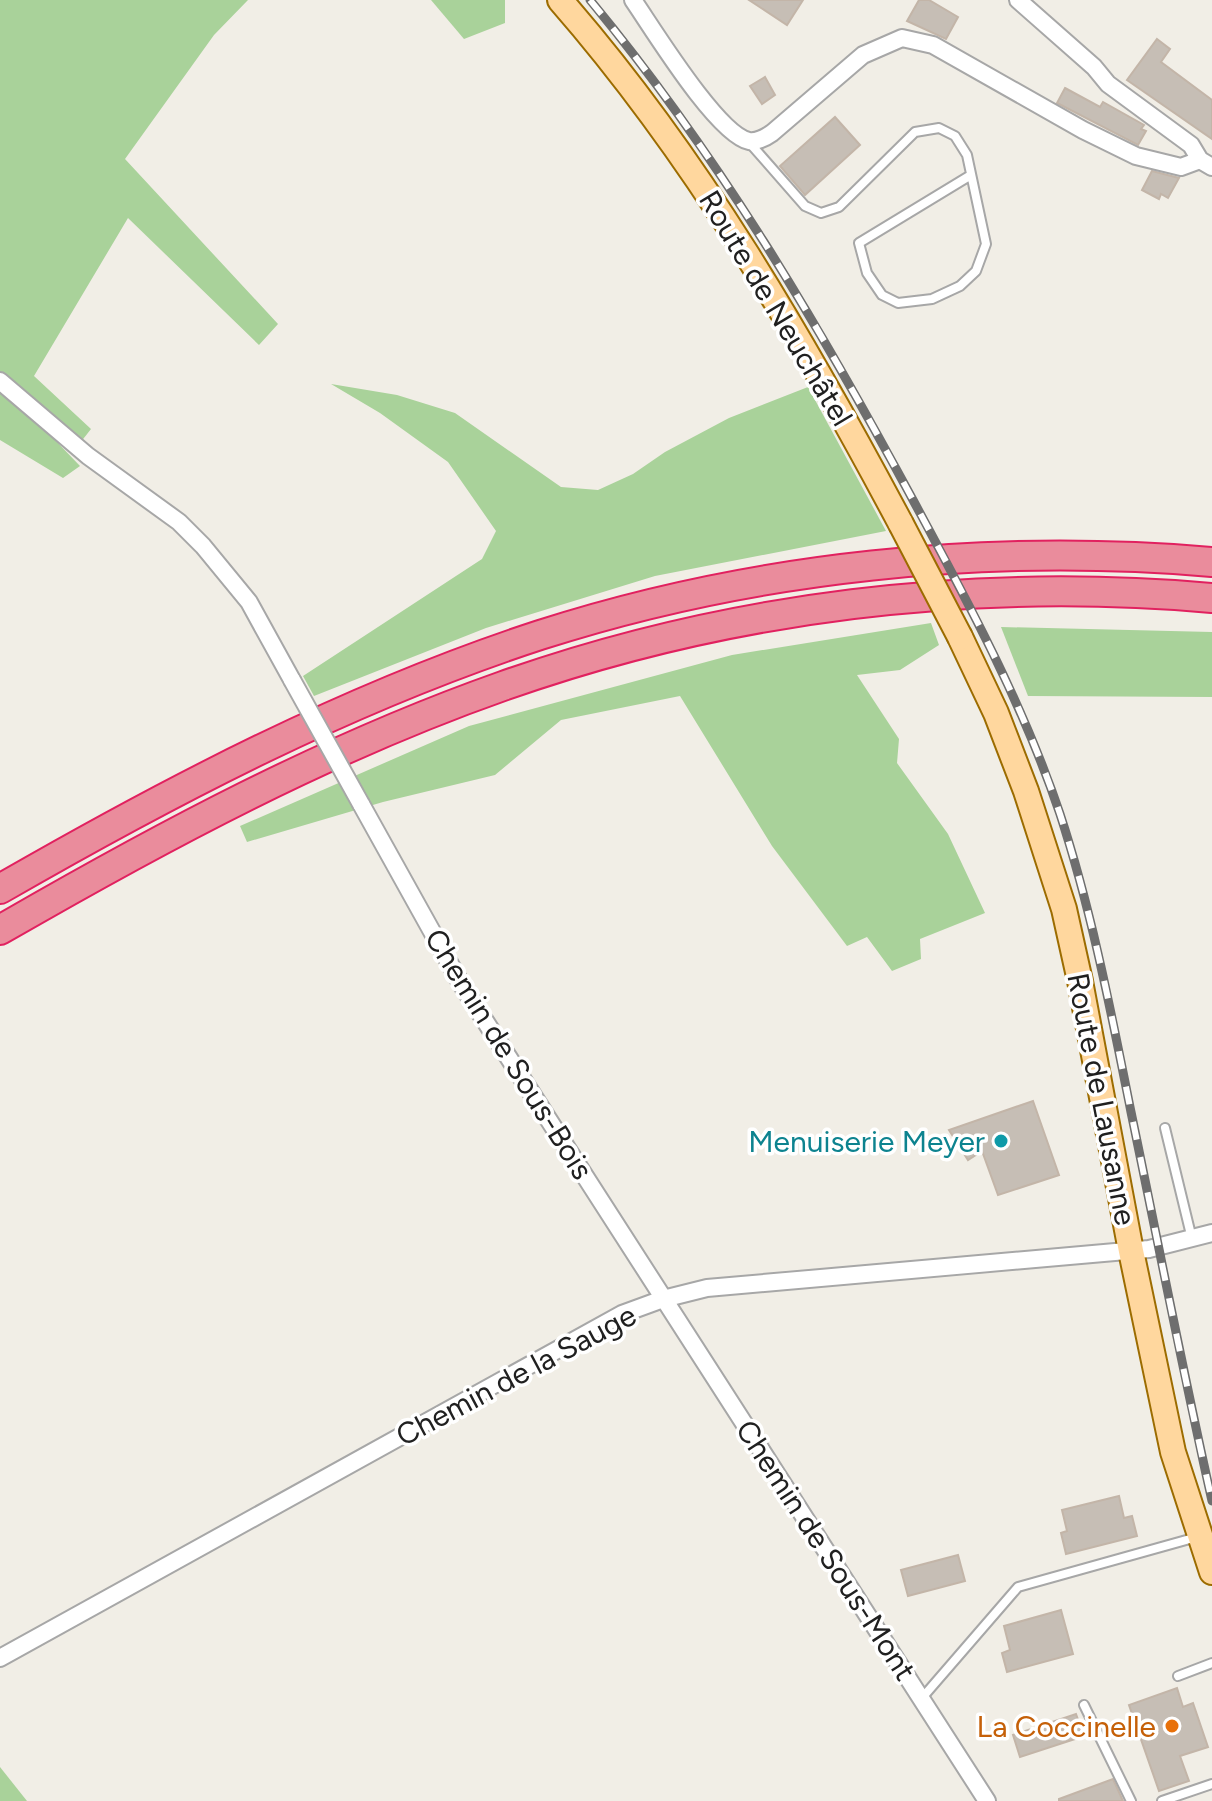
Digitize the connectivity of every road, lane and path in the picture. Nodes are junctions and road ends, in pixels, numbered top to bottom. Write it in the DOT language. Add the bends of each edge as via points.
graph roads {
  1 [pos="560,0"];
  2 [pos="633,0"];
  3 [pos="1027,3"];
  4 [pos="748,141"];
  5 [pos="1206,163"];
  6 [pos="971,175"];
  7 [pos="0,381"];
  8 [pos="1212,562"];
  9 [pos="1212,598"];
  10 [pos="960,637"];
  11 [pos="0,889"];
  12 [pos="0,930"];
  13 [pos="1165,1128"];
  14 [pos="1212,1233"];
  15 [pos="1192,1239"];
  16 [pos="1131,1251"];
  17 [pos="663,1299"];
  18 [pos="1201,1536"];
  19 [pos="1212,1572"];
  20 [pos="0,1658"];
  21 [pos="1212,1663"];
  22 [pos="1178,1676"];
  23 [pos="922,1698"];
  24 [pos="1084,1705"];
  25 [pos="1212,1784"];
  26 [pos="987,1801"];
  27 [pos="1131,1801"];
  28 [pos="1162,1801"];
  1 -- 10 [label="main road, Route de Neuchâtel, bridge" via="724,218 812,361"];
  2 -- 4 [label="street" via="706,105 731,132"];
  3 -- 5 [label="street" via="1108,84 1191,145"];
  4 -- 5 [label="street" via="772,133 863,55 902,38 933,45 1136,156 1181,167"];
  4 -- 6 [label="lane" via="805,206 821,213 839,207 915,132 939,128 955,136"];
  6 -- 6 [label="lane" via="986,244 976,271 960,286 932,299 898,303 882,295 867,273 859,243"];
  7 -- 17 [label="street, Chemin de Sous-Bois, bridge" via="88,456 179,522 249,602 460,982"];
  8 -- 11 [label="highway" via="1066,555 895,563 751,583 594,620 477,657 328,718 175,792"];
  9 -- 12 [label="highway" via="1070,591 914,598 758,618 604,654 490,691 345,750 192,824"];
  10 -- 16 [label="main road, Route de Lausanne" via="1016,764 1064,909"];
  13 -- 15 [label="lane"];
  14 -- 15 [label="street, Chemin de la Sauge"];
  15 -- 16 [label="street, Chemin de la Sauge"];
  16 -- 17 [label="street, Chemin de la Sauge" via="707,1288"];
  16 -- 18 [label="main road, Route de Lausanne" via="1173,1452"];
  17 -- 20 [label="street, Chemin de la Sauge" via="622,1314"];
  17 -- 23 [label="street, Chemin de Sous-Mont"];
  18 -- 19 [label="main road, Route de Lausanne"];
  18 -- 23 [label="lane" via="1018,1587"];
  21 -- 22 [label="lane"];
  23 -- 26 [label="street, Chemin de Sous-Mont"];
  24 -- 27 [label="lane"];
  25 -- 28 [label="lane"];
}
